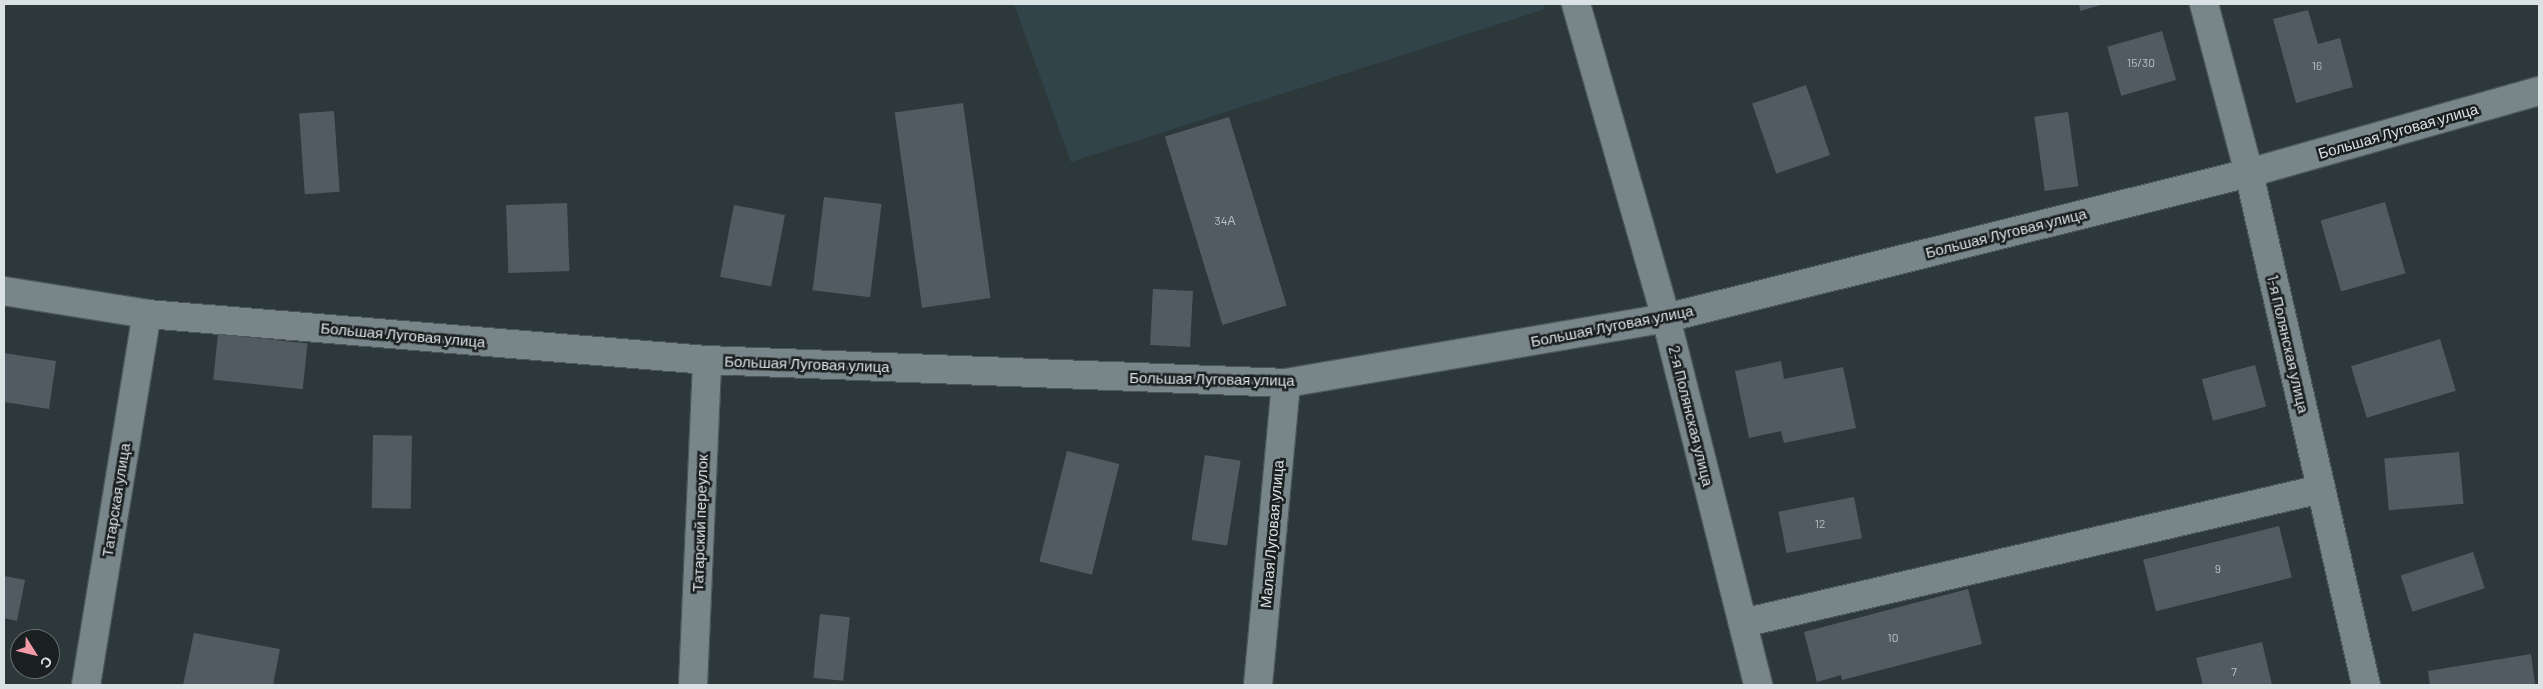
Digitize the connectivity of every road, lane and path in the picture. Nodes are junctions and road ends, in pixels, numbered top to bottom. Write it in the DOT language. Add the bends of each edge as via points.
graph roads {
  1 [pos="1576,4"];
  2 [pos="2204,4"];
  3 [pos="2539,91"];
  4 [pos="2249,173"];
  5 [pos="4,291"];
  6 [pos="147,314"];
  7 [pos="1666,318"];
  8 [pos="707,360"];
  9 [pos="1286,383"];
  10 [pos="2321,489"];
  11 [pos="1743,623"];
  12 [pos="86,685"];
  13 [pos="693,685"];
  14 [pos="1258,685"];
  15 [pos="1758,685"];
  16 [pos="2366,685"];
  1 -- 7 [label="street, 2-я Полянская улица"];
  2 -- 4 [label="street, 1-я Полянская улица"];
  3 -- 4 [label="street, Большая Луговая улица"];
  4 -- 7 [label="street, Большая Луговая улица"];
  4 -- 10 [label="street, 1-я Полянская улица"];
  5 -- 6 [label="street, Большая Луговая улица"];
  6 -- 8 [label="street, Большая Луговая улица"];
  6 -- 12 [label="street, Татарская улица"];
  7 -- 9 [label="street, Большая Луговая улица"];
  7 -- 11 [label="street, 2-я Полянская улица"];
  8 -- 9 [label="street, Большая Луговая улица"];
  8 -- 13 [label="street, Татарский переулок"];
  9 -- 14 [label="street, Малая Луговая улица"];
  10 -- 11 [label="street"];
  10 -- 16 [label="street, 1-я Полянская улица"];
  11 -- 15 [label="street, 2-я Полянская улица"];
}
